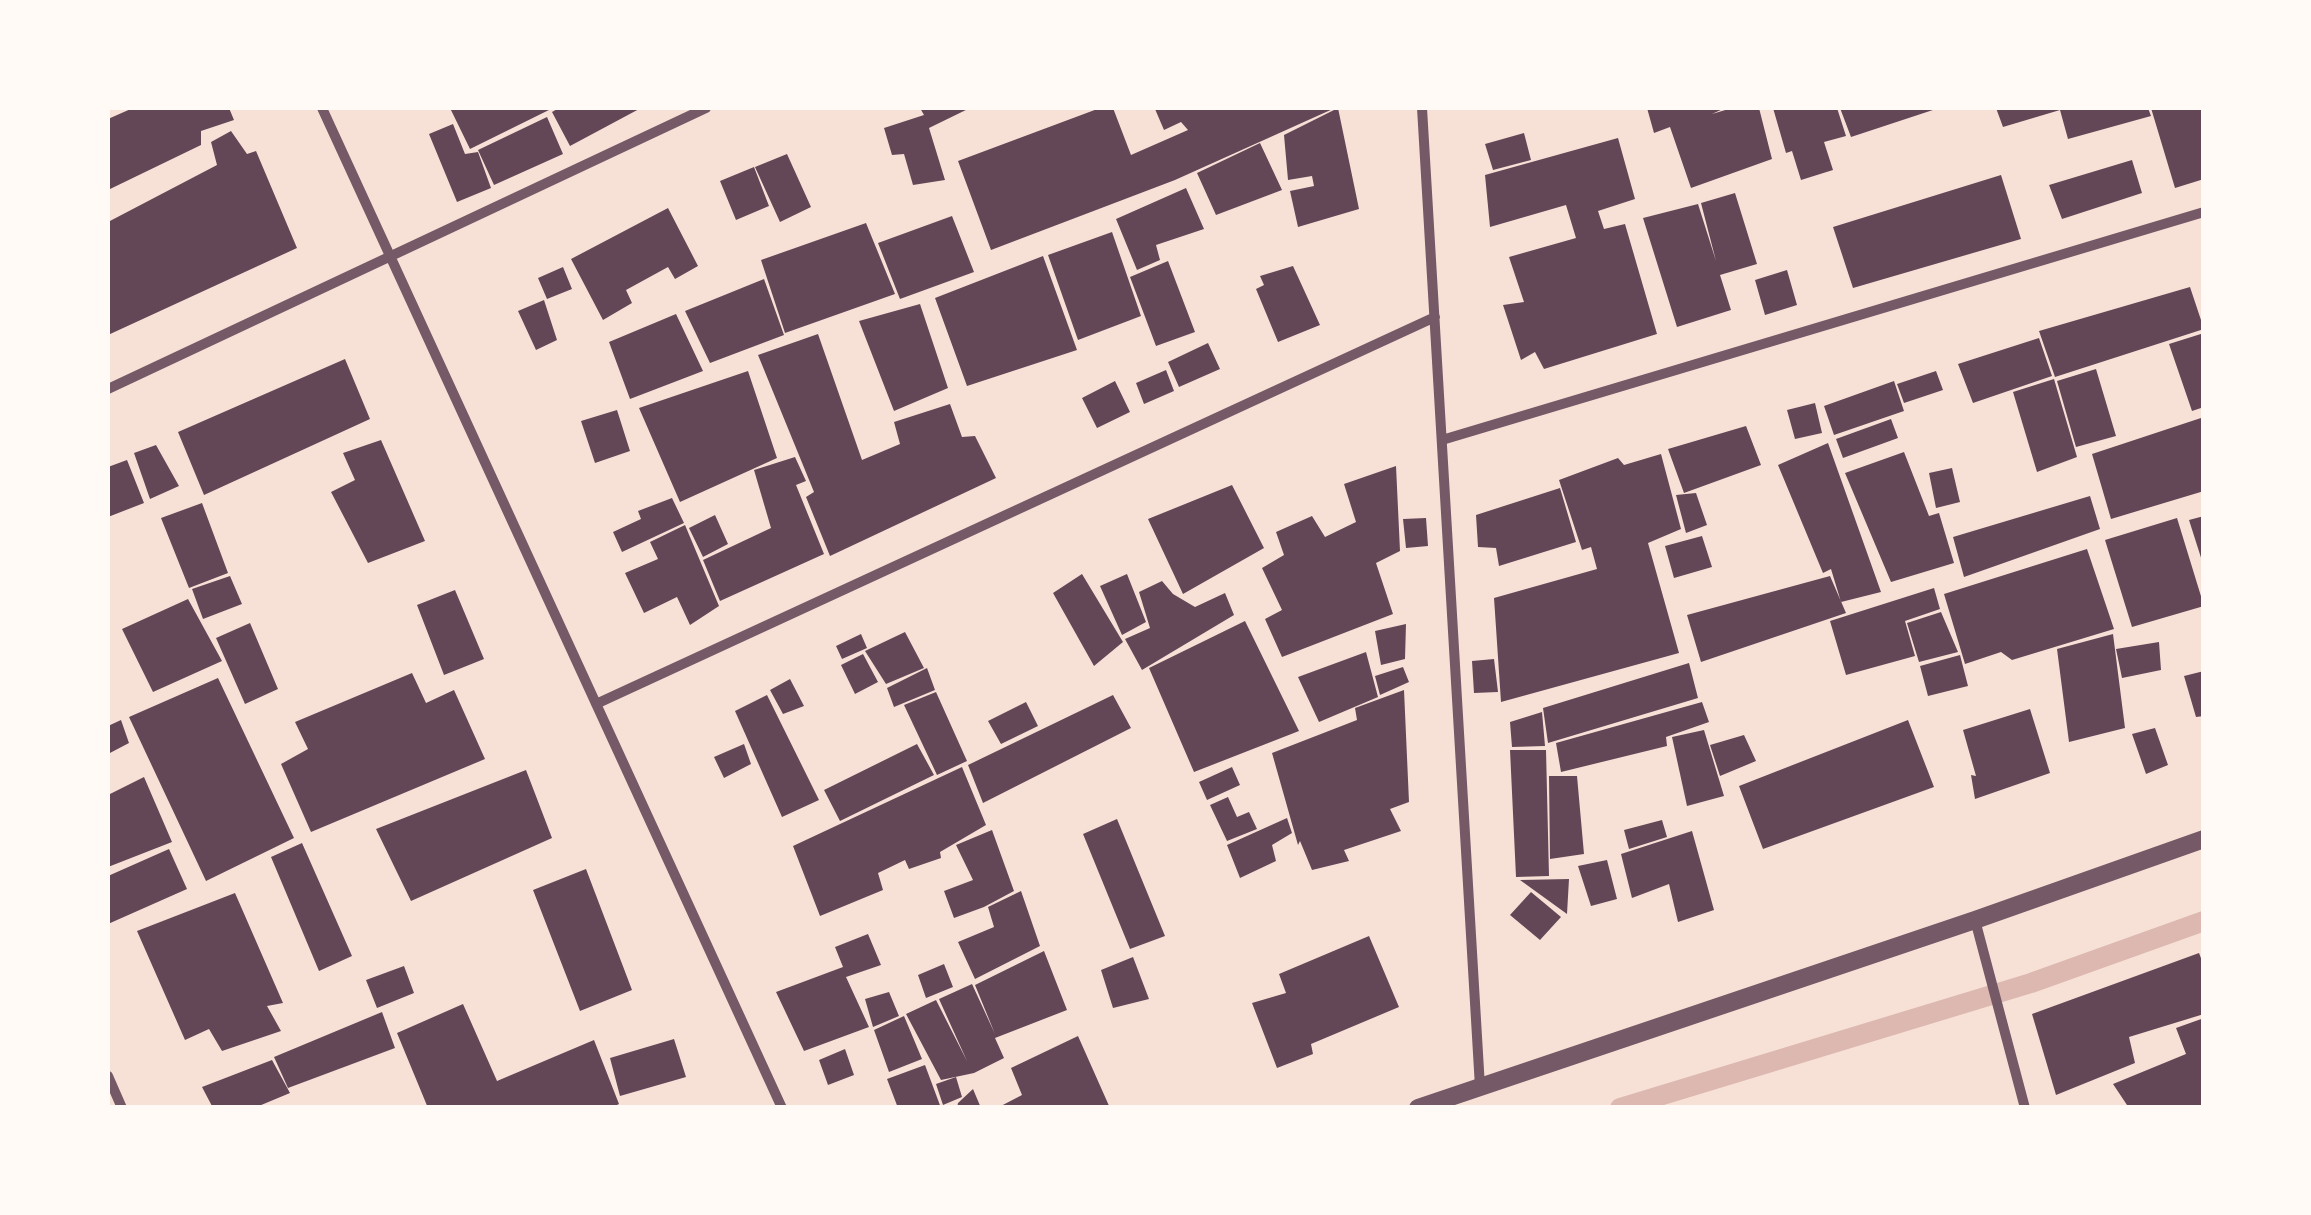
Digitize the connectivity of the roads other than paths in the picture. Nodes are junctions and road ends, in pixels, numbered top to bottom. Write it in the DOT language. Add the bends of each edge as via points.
graph roads {
  1 [pos="322,108"];
  2 [pos="706,108"];
  3 [pos="1422,108"];
  4 [pos="2204,212"];
  5 [pos="390,256"];
  6 [pos="1435,318"];
  7 [pos="108,390"];
  8 [pos="1442,440"];
  9 [pos="596,704"];
  10 [pos="2204,839"];
  11 [pos="1974,920"];
  12 [pos="108,1076"];
  13 [pos="1480,1087"];
  14 [pos="122,1108"];
  15 [pos="782,1108"];
  16 [pos="1418,1108"];
  17 [pos="2025,1108"];
  1 -- 5 [label="street"];
  2 -- 5 [label="street"];
  3 -- 6 [label="street"];
  4 -- 8 [label="street"];
  5 -- 7 [label="street"];
  5 -- 9 [label="street"];
  6 -- 8 [label="street"];
  6 -- 9 [label="street"];
  8 -- 13 [label="street"];
  9 -- 15 [label="street"];
  10 -- 11 [label="street"];
  11 -- 13 [label="street"];
  11 -- 17 [label="street"];
  12 -- 14 [label="street"];
  13 -- 16 [label="street"];
}
